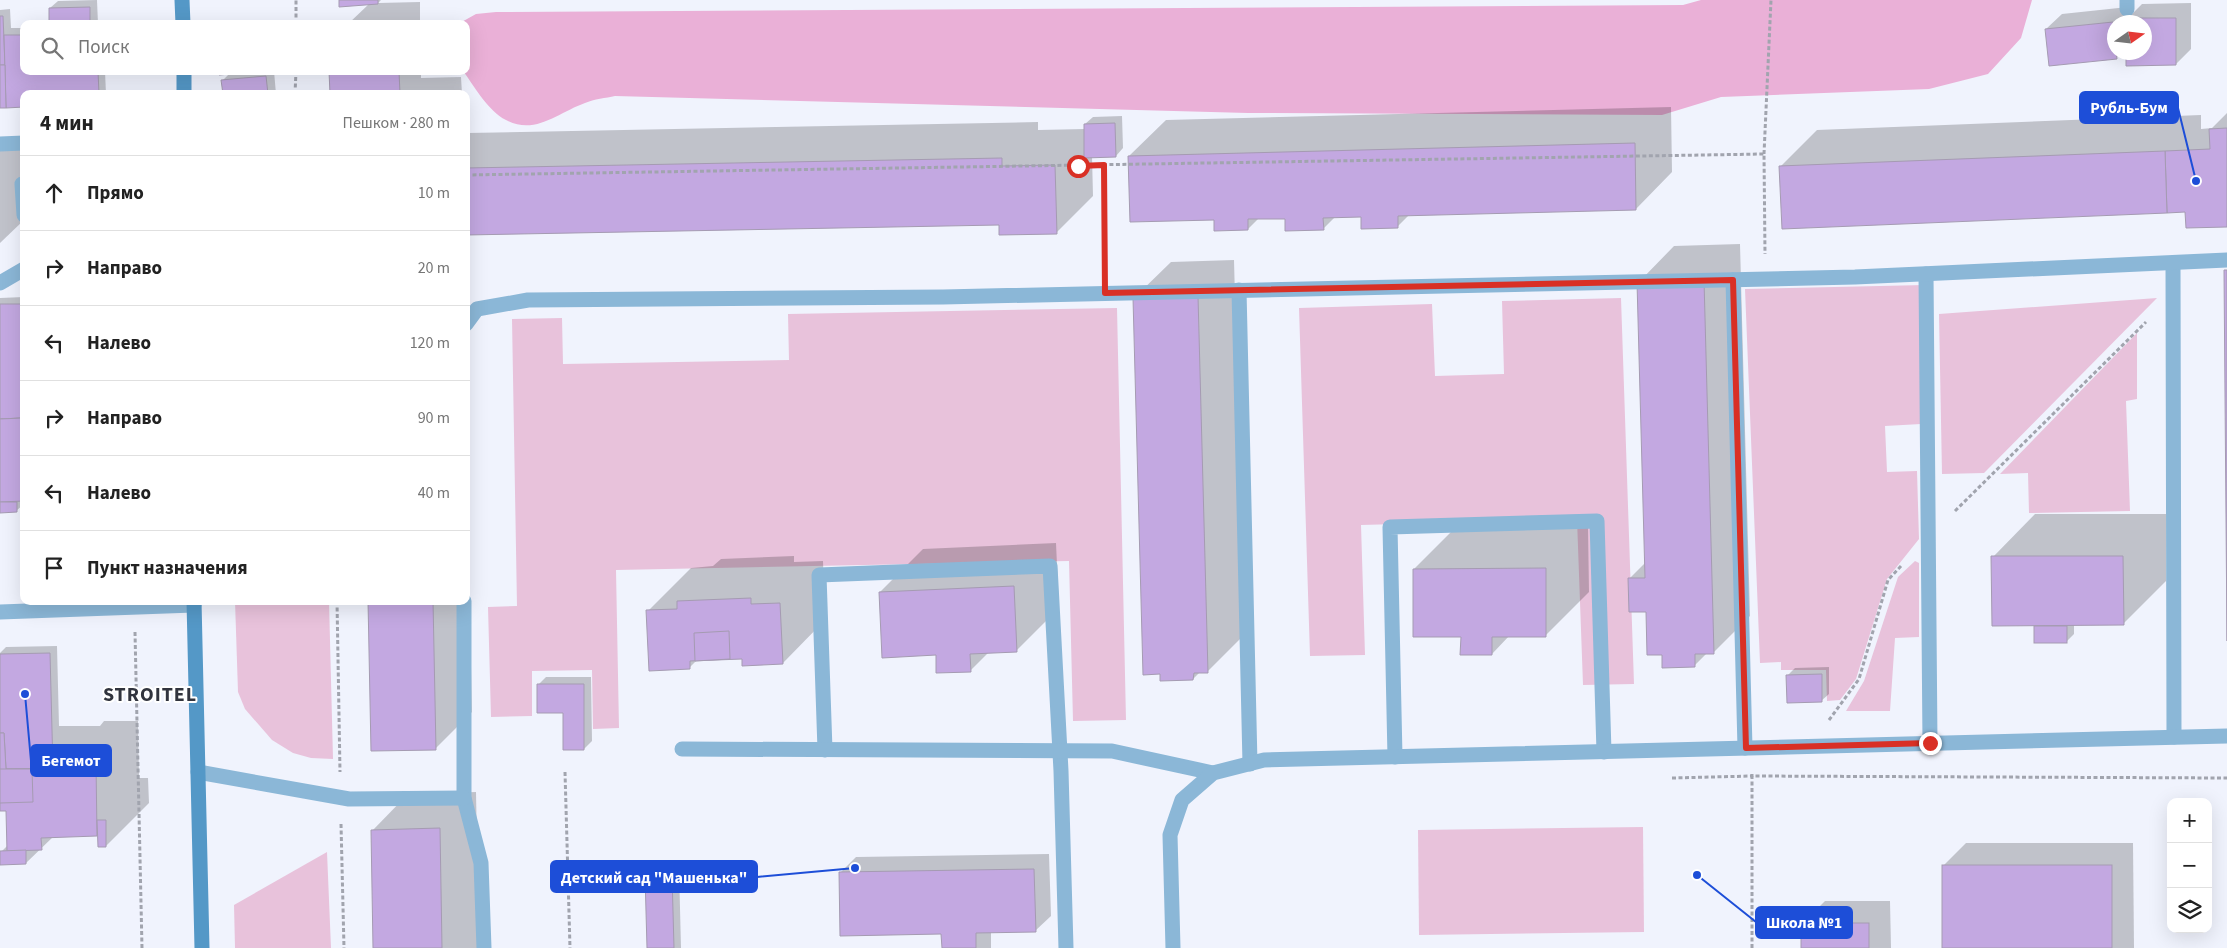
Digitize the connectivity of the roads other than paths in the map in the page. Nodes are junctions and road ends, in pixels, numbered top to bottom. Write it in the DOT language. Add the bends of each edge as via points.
graph roads {
  1 [pos="182,0"];
  2 [pos="183,20"];
  3 [pos="184,75"];
  4 [pos="184,90"];
  5 [pos="20,143"];
  6 [pos="0,144"];
  7 [pos="2227,260"];
  8 [pos="2173,263"];
  9 [pos="20,271"];
  10 [pos="1926,274"];
  11 [pos="1733,280"];
  12 [pos="0,283"];
  13 [pos="1239,290"];
  14 [pos="470,319"];
  15 [pos="154,605"];
  16 [pos="194,605"];
  17 [pos="464,605"];
  18 [pos="0,612"];
  19 [pos="2227,736"];
  20 [pos="2174,737"];
  21 [pos="1930,743"];
  22 [pos="1749,748"];
  23 [pos="682,749"];
  24 [pos="825,750"];
  25 [pos="1060,751"];
  26 [pos="1604,752"];
  27 [pos="1395,757"];
  28 [pos="1250,764"];
  29 [pos="198,772"];
  30 [pos="1212,773"];
  31 [pos="464,798"];
  32 [pos="202,948"];
  33 [pos="484,948"];
  34 [pos="1066,948"];
  35 [pos="1173,948"];
  1 -- 2 [label="street"];
  3 -- 4 [label="street"];
  5 -- 6 [label="street"];
  7 -- 8 [label="street"];
  8 -- 10 [label="street"];
  8 -- 20 [label="street"];
  9 -- 12 [label="street"];
  10 -- 11 [label="street"];
  10 -- 21 [label="street"];
  11 -- 13 [label="street"];
  11 -- 22 [label="street"];
  13 -- 14 [label="street" via="943,297 528,300 477,309"];
  13 -- 28 [label="street"];
  15 -- 18 [label="street"];
  16 -- 29 [label="street"];
  17 -- 31 [label="street"];
  19 -- 20 [label="street"];
  20 -- 21 [label="street"];
  21 -- 22 [label="street"];
  22 -- 26 [label="street"];
  23 -- 24 [label="street"];
  24 -- 25 [label="street"];
  24 -- 25 [label="street" via="819,575 1050,566"];
  25 -- 30 [label="street" via="1112,751"];
  25 -- 34 [label="street"];
  26 -- 27 [label="street"];
  26 -- 27 [label="street" via="1597,521 1390,527"];
  27 -- 28 [label="street" via="1264,760"];
  28 -- 30 [label="street"];
  29 -- 31 [label="street" via="349,800"];
  29 -- 32 [label="street"];
  30 -- 35 [label="street" via="1182,800 1170,834"];
  31 -- 33 [label="street" via="481,863"];
}
